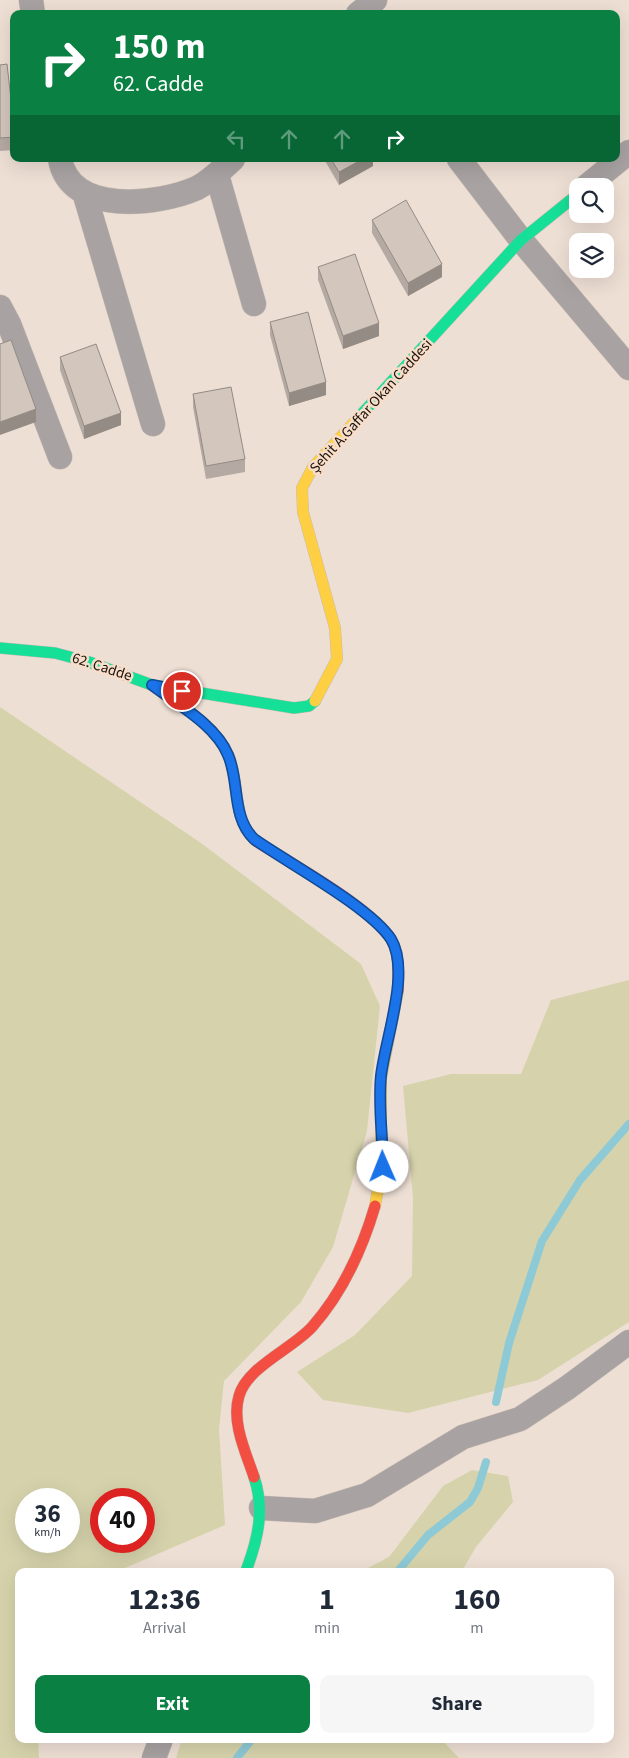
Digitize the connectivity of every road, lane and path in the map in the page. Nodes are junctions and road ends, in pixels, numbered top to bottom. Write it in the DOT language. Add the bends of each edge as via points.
graph roads {
  1 [pos="375,0"];
  2 [pos="363,10"];
  3 [pos="61,162"];
  4 [pos="230,162"];
  5 [pos="460,162"];
  6 [pos="617,162"];
  7 [pos="216,175"];
  8 [pos="597,178"];
  9 [pos="84,192"];
  10 [pos="569,201"];
  11 [pos="521,240"];
  12 [pos="254,304"];
  13 [pos="0,307"];
  14 [pos="629,368"];
  15 [pos="153,424"];
  16 [pos="60,457"];
  17 [pos="0,648"];
  18 [pos="152,685"];
  19 [pos="318,698"];
  20 [pos="629,1342"];
  21 [pos="261,1508"];
  22 [pos="247,1568"];
  23 [pos="159,1743"];
  24 [pos="154,1758"];
  1 -- 2 [label="street"];
  3 -- 9 [label="street" via="70,182"];
  4 -- 7 [label="street"];
  5 -- 11 [label="street"];
  6 -- 8 [label="street"];
  7 -- 9 [label="street" via="199,187 172,197 132,203"];
  7 -- 12 [label="street"];
  9 -- 15 [label="street"];
  10 -- 11 [label="street, Şehit A.Gaffar Okan Caddesi"];
  11 -- 14 [label="street"];
  11 -- 19 [label="street, Şehit A.Gaffar Okan Caddesi" via="313,467 302,488 312,549 335,628 337,660"];
  13 -- 16 [label="street"];
  17 -- 18 [label="street, 62. Cadde" via="64,655"];
  18 -- 19 [label="street, 62. Cadde" via="294,708 309,706"];
  18 -- 21 [label="street" via="221,740 229,756 246,831 374,921 391,940 398,959 400,978 381,1078 383,1167 376,1202 347,1279 324,1314 297,1342 254,1372 238,1395 236,1407 242,1438"];
  20 -- 21 [label="street" via="520,1419 463,1437 367,1495 315,1511"];
  21 -- 22 [label="street" via="257,1541"];
  23 -- 24 [label="street"];
}
